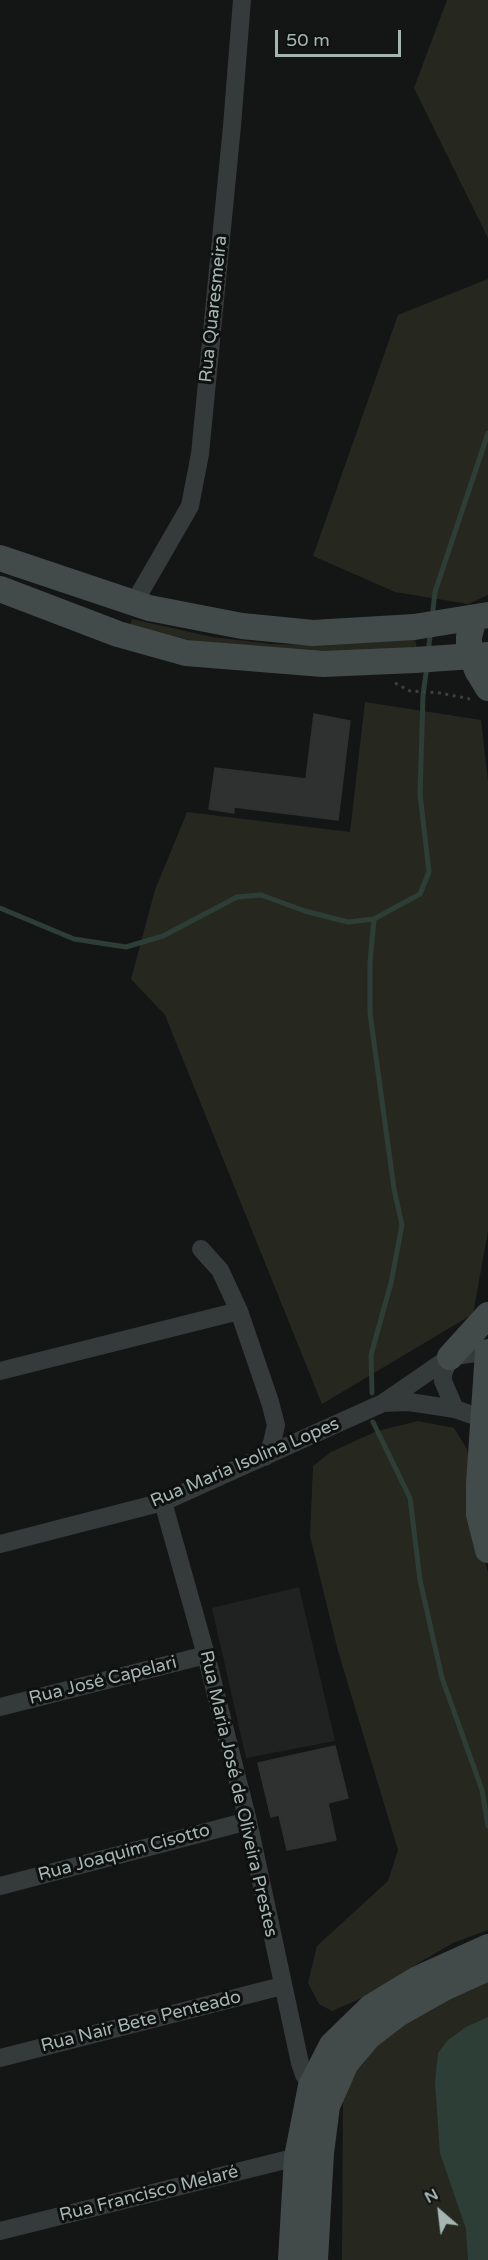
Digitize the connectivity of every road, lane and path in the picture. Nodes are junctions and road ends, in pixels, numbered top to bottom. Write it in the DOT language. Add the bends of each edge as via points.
graph roads {
  1 [pos="242,0"];
  2 [pos="0,558"];
  3 [pos="0,589"];
  4 [pos="134,603"];
  5 [pos="473,618"];
  6 [pos="472,656"];
  7 [pos="412,691"];
  8 [pos="485,691"];
  9 [pos="201,1249"];
  10 [pos="239,1311"];
  11 [pos="488,1316"];
  12 [pos="488,1356"];
  13 [pos="450,1357"];
  14 [pos="0,1371"];
  15 [pos="383,1403"];
  16 [pos="455,1409"];
  17 [pos="485,1421"];
  18 [pos="265,1457"];
  19 [pos="163,1502"];
  20 [pos="0,1544"];
  21 [pos="488,1551"];
  22 [pos="206,1655"];
  23 [pos="0,1707"];
  24 [pos="248,1821"];
  25 [pos="0,1886"];
  26 [pos="488,1947"];
  27 [pos="488,1968"];
  28 [pos="282,1986"];
  29 [pos="0,2058"];
  30 [pos="311,2086"];
  31 [pos="327,2106"];
  32 [pos="309,2155"];
  33 [pos="0,2231"];
  34 [pos="291,2260"];
  35 [pos="315,2260"];
  1 -- 4 [label="street, Rua Quaresmeira" via="200,454 190,506"];
  2 -- 4 [label="street"];
  3 -- 6 [label="street" via="118,634 186,653 323,664"];
  4 -- 5 [label="street" via="242,626 313,633 414,627"];
  5 -- 6 [label="street" via="469,637"];
  6 -- 8 [label="street"];
  7 -- 8 [label="path"];
  9 -- 10 [label="street" via="220,1270"];
  10 -- 14 [label="street"];
  10 -- 18 [label="street" via="276,1425"];
  11 -- 13 [label="street"];
  12 -- 13 [label="street" via="474,1353"];
  12 -- 17 [label="street"];
  13 -- 15 [label="street, Rua Maria Isolina Lopes"];
  13 -- 16 [label="street" via="443,1382"];
  15 -- 16 [label="street, Rua Maria Isolina Lopes" via="410,1402"];
  15 -- 18 [label="street, Rua Maria Isolina Lopes"];
  16 -- 17 [label="street, Rua Maria Isolina Lopes"];
  17 -- 21 [label="street" via="479,1514"];
  18 -- 19 [label="street, Rua Maria Isolina Lopes"];
  19 -- 20 [label="street, Rua Maria Isolina Lopes"];
  19 -- 22 [label="street, Rua Maria José de Oliveira Prestes"];
  22 -- 23 [label="street, Rua José Capelari"];
  22 -- 24 [label="street, Rua Maria José de Oliveira Prestes"];
  24 -- 25 [label="street, Rua Joaquim Cisotto"];
  24 -- 28 [label="street, Rua Maria José de Oliveira Prestes"];
  26 -- 30 [label="street" via="417,1979 371,2007 332,2045"];
  27 -- 31 [label="street" via="398,2014 368,2037 346,2063"];
  28 -- 29 [label="street, Rua Nair Bete Penteado"];
  28 -- 30 [label="street, Rua Maria José de Oliveira Prestes" via="300,2063"];
  30 -- 31 [label="street, Rua Maria José de Oliveira Prestes"];
  30 -- 32 [label="street"];
  31 -- 32 [label="street"];
  32 -- 33 [label="street, Rua Francisco Melaré"];
  32 -- 34 [label="street"];
  32 -- 35 [label="street"];
}
